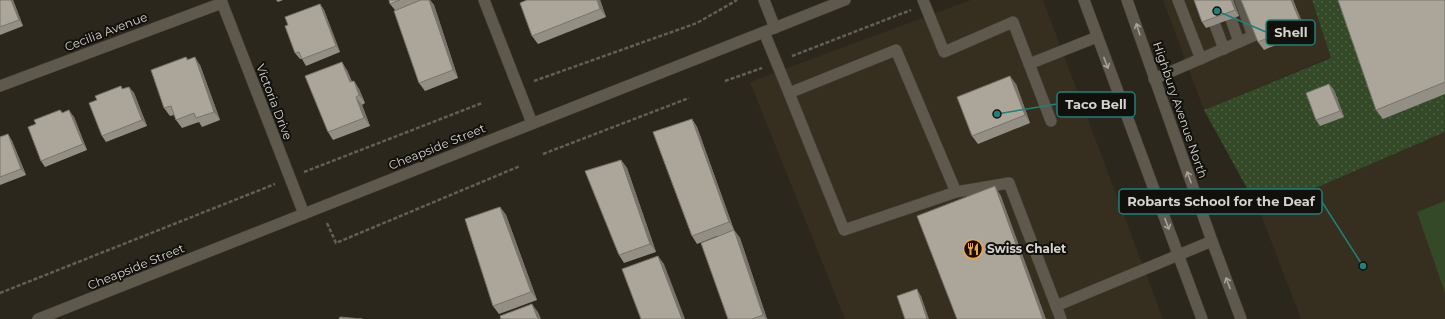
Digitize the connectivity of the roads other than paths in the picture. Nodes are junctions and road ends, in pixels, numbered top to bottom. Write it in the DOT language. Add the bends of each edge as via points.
graph roads {
  1 [pos="484,0"];
  2 [pos="764,0"];
  3 [pos="846,0"];
  4 [pos="923,0"];
  5 [pos="1084,0"];
  6 [pos="1127,0"];
  7 [pos="1178,0"];
  8 [pos="1240,0"];
  9 [pos="221,2"];
  10 [pos="1231,19"];
  11 [pos="1215,25"];
  12 [pos="775,28"];
  13 [pos="764,32"];
  14 [pos="1096,36"];
  15 [pos="1239,42"];
  16 [pos="1224,49"];
  17 [pos="1201,59"];
  18 [pos="1029,64"];
  19 [pos="1154,79"];
  20 [pos="0,86"];
  21 [pos="789,93"];
  22 [pos="1051,121"];
  23 [pos="532,123"];
  24 [pos="956,192"];
  25 [pos="304,214"];
  26 [pos="1212,240"];
  27 [pos="1178,254"];
  28 [pos="1056,306"];
  29 [pos="38,319"];
  30 [pos="1061,319"];
  31 [pos="1202,319"];
  32 [pos="1241,319"];
  1 -- 23 [label="street"];
  2 -- 12 [label="street"];
  3 -- 12 [label="street, Cheapside Street"];
  4 -- 18 [label="street" via="944,52 1013,22"];
  5 -- 14 [label="street"];
  19 -- 6 [label="street, Highbury Avenue North, one-way"];
  7 -- 17 [label="street"];
  8 -- 15 [label="street" via="1253,36"];
  9 -- 20 [label="street, Cecilia Avenue"];
  9 -- 25 [label="street, Victoria Drive"];
  10 -- 15 [label="street"];
  11 -- 16 [label="street"];
  12 -- 13 [label="street, Cheapside Street"];
  13 -- 21 [label="street"];
  13 -- 23 [label="street, Cheapside Street"];
  14 -- 18 [label="street"];
  14 -- 27 [label="street, one-way"];
  15 -- 16 [label="street"];
  16 -- 17 [label="street"];
  17 -- 19 [label="street"];
  18 -- 22 [label="street"];
  26 -- 19 [label="street, Highbury Avenue North, one-way"];
  21 -- 24 [label="street" via="844,230"];
  21 -- 24 [label="street" via="896,50"];
  23 -- 25 [label="street, Cheapside Street"];
  24 -- 28 [label="street" via="1009,183"];
  25 -- 29 [label="street, Cheapside Street"];
  26 -- 27 [label="street"];
  32 -- 26 [label="street, Highbury Avenue North, one-way"];
  27 -- 28 [label="street"];
  27 -- 31 [label="street"];
  28 -- 30 [label="street"];
}
